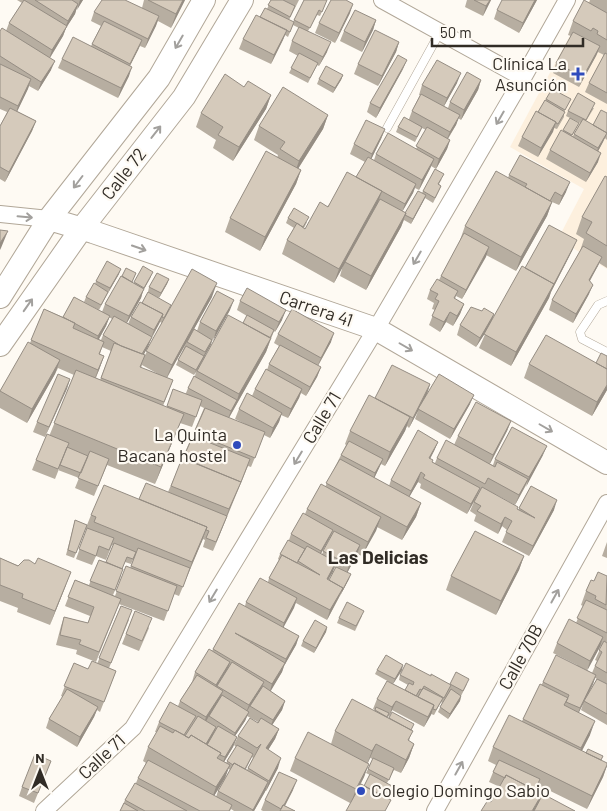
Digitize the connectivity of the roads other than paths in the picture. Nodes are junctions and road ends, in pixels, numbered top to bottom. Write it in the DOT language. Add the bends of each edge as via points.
graph roads {
  1 [pos="204,0"];
  2 [pos="242,0"];
  3 [pos="382,0"];
  4 [pos="567,0"];
  5 [pos="440,32"];
  6 [pos="523,78"];
  7 [pos="387,128"];
  8 [pos="0,214"];
  9 [pos="49,219"];
  10 [pos="82,228"];
  11 [pos="0,296"];
  12 [pos="607,302"];
  13 [pos="376,329"];
  14 [pos="0,344"];
  15 [pos="607,352"];
  16 [pos="607,463"];
  17 [pos="607,503"];
  18 [pos="44,811"];
  19 [pos="435,811"];
  1 -- 9 [label="main road, Calle 72, one-way" via="158,78"];
  10 -- 2 [label="main road, Calle 72, one-way" via="184,97"];
  3 -- 5 [label="street"];
  4 -- 6 [label="street, Calle 71"];
  5 -- 6 [label="street"];
  5 -- 7 [label="lane"];
  6 -- 13 [label="street, Calle 71, one-way"];
  8 -- 9 [label="street, Carrera 41, one-way"];
  9 -- 10 [label="main road, Carrera 41"];
  9 -- 11 [label="main road, Calle 72"];
  10 -- 13 [label="main road, Carrera 41, one-way"];
  14 -- 10 [label="main road, Calle 72, one-way"];
  12 -- 15 [label="lane" via="598,305 580,332 582,339"];
  13 -- 16 [label="main road, Carrera 41, one-way"];
  13 -- 18 [label="street, Calle 71, one-way" via="133,728"];
  19 -- 17 [label="street, Calle 70B, one-way"];
}
